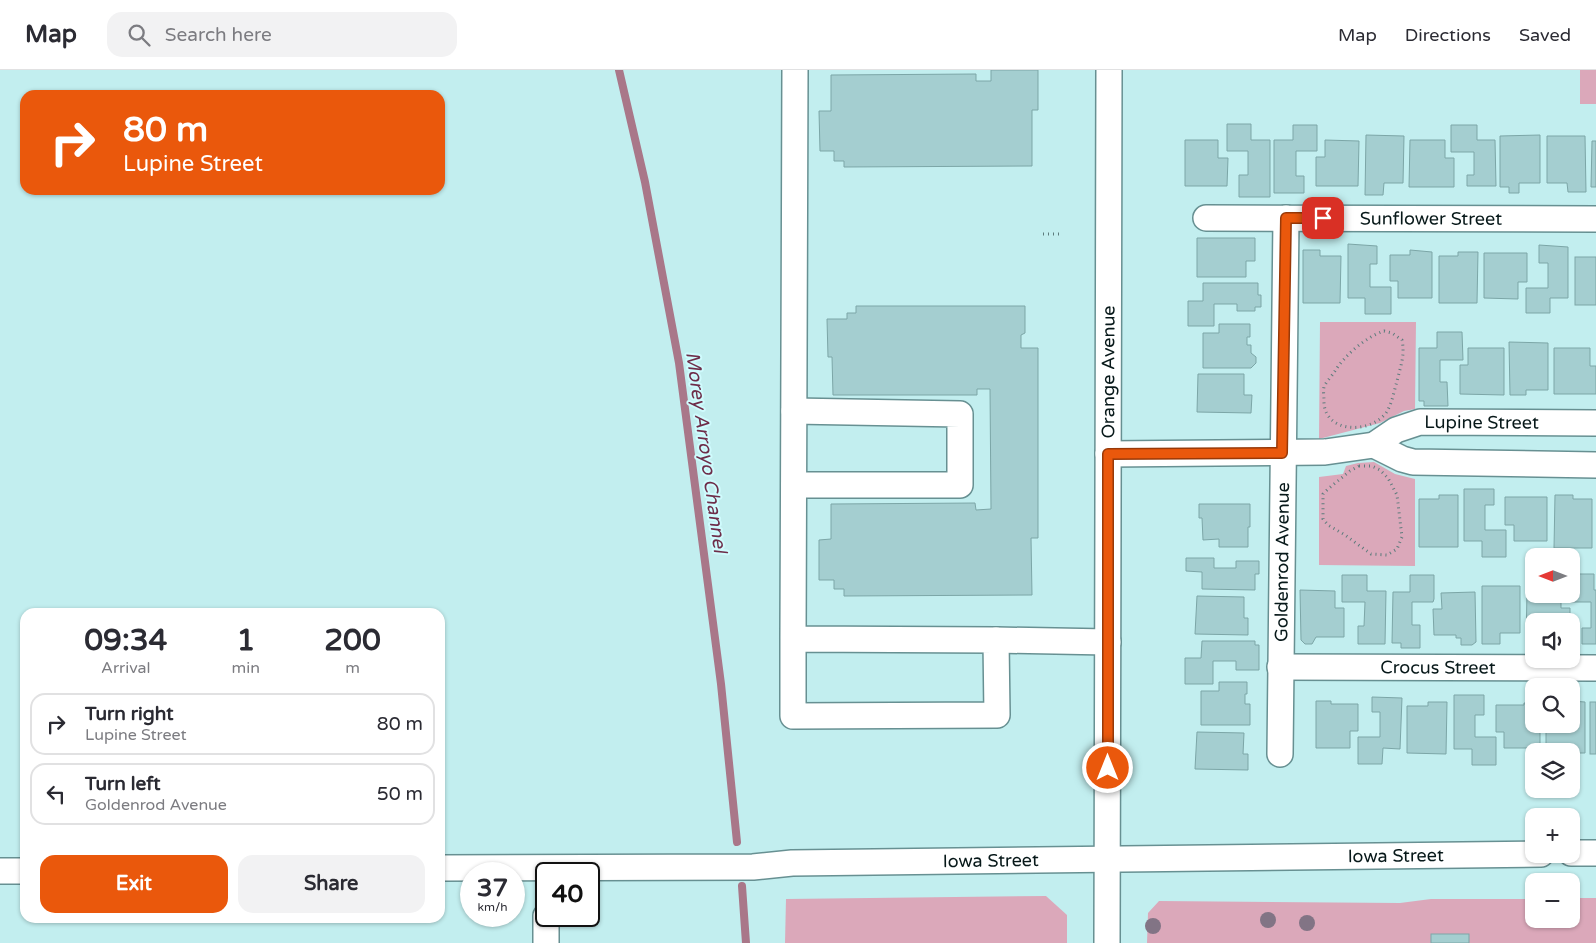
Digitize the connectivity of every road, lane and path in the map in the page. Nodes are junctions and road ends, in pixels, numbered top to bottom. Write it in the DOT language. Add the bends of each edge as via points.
graph roads {
  1 [pos="795,70"];
  2 [pos="1109,70"];
  3 [pos="1206,218"];
  4 [pos="1286,218"];
  5 [pos="1596,219"];
  6 [pos="1043,234"];
  7 [pos="1059,234"];
  8 [pos="1341,361"];
  9 [pos="794,411"];
  10 [pos="1596,423"];
  11 [pos="1374,445"];
  12 [pos="1282,453"];
  13 [pos="1108,454"];
  14 [pos="1596,465"];
  15 [pos="794,484"];
  16 [pos="1345,535"];
  17 [pos="793,640"];
  18 [pos="996,640"];
  19 [pos="1108,642"];
  20 [pos="1280,667"];
  21 [pos="1596,668"];
  22 [pos="1280,754"];
  23 [pos="1580,853"];
  24 [pos="1596,853"];
  25 [pos="1525,854"];
  26 [pos="1107,858"];
  27 [pos="445,868"];
  28 [pos="600,869"];
  29 [pos="535,870"];
  30 [pos="0,871"];
  31 [pos="20,871"];
  32 [pos="546,927"];
  33 [pos="546,943"];
  34 [pos="1106,943"];
  1 -- 9 [label="street"];
  2 -- 13 [label="street, Orange Avenue"];
  3 -- 4 [label="street, Sunflower Street"];
  4 -- 5 [label="street, Sunflower Street"];
  4 -- 12 [label="street, Goldenrod Avenue"];
  6 -- 7 [label="path"];
  8 -- 8 [label="path" via="1374,334 1384,331 1402,340 1404,351 1392,399 1386,413 1375,423 1345,427 1332,422 1326,414 1323,408 1324,388"];
  9 -- 15 [label="street"];
  9 -- 15 [label="street" via="960,414 960,485"];
  10 -- 11 [label="street, Lupine Street" via="1420,422 1396,430"];
  11 -- 12 [label="street, Lupine Street" via="1325,452"];
  11 -- 14 [label="street" via="1413,462"];
  12 -- 13 [label="street, Lupine Street"];
  12 -- 20 [label="street, Goldenrod Avenue"];
  13 -- 19 [label="street, Orange Avenue"];
  15 -- 17 [label="street"];
  16 -- 16 [label="path" via="1371,554 1387,556 1397,549 1402,537 1397,495 1388,478 1372,466 1359,466 1350,471 1323,494 1323,519"];
  17 -- 18 [label="street"];
  17 -- 18 [label="street" via="793,716 997,715"];
  18 -- 19 [label="street"];
  19 -- 26 [label="street, Orange Avenue"];
  20 -- 21 [label="street, Crocus Street"];
  20 -- 22 [label="street, Goldenrod Avenue"];
  23 -- 24 [label="street"];
  25 -- 26 [label="street, Iowa Street"];
  26 -- 28 [label="street, Iowa Street"];
  26 -- 34 [label="street, Orange Avenue"];
  27 -- 29 [label="street, Iowa Street"];
  30 -- 31 [label="street"];
  32 -- 33 [label="street"];
}
